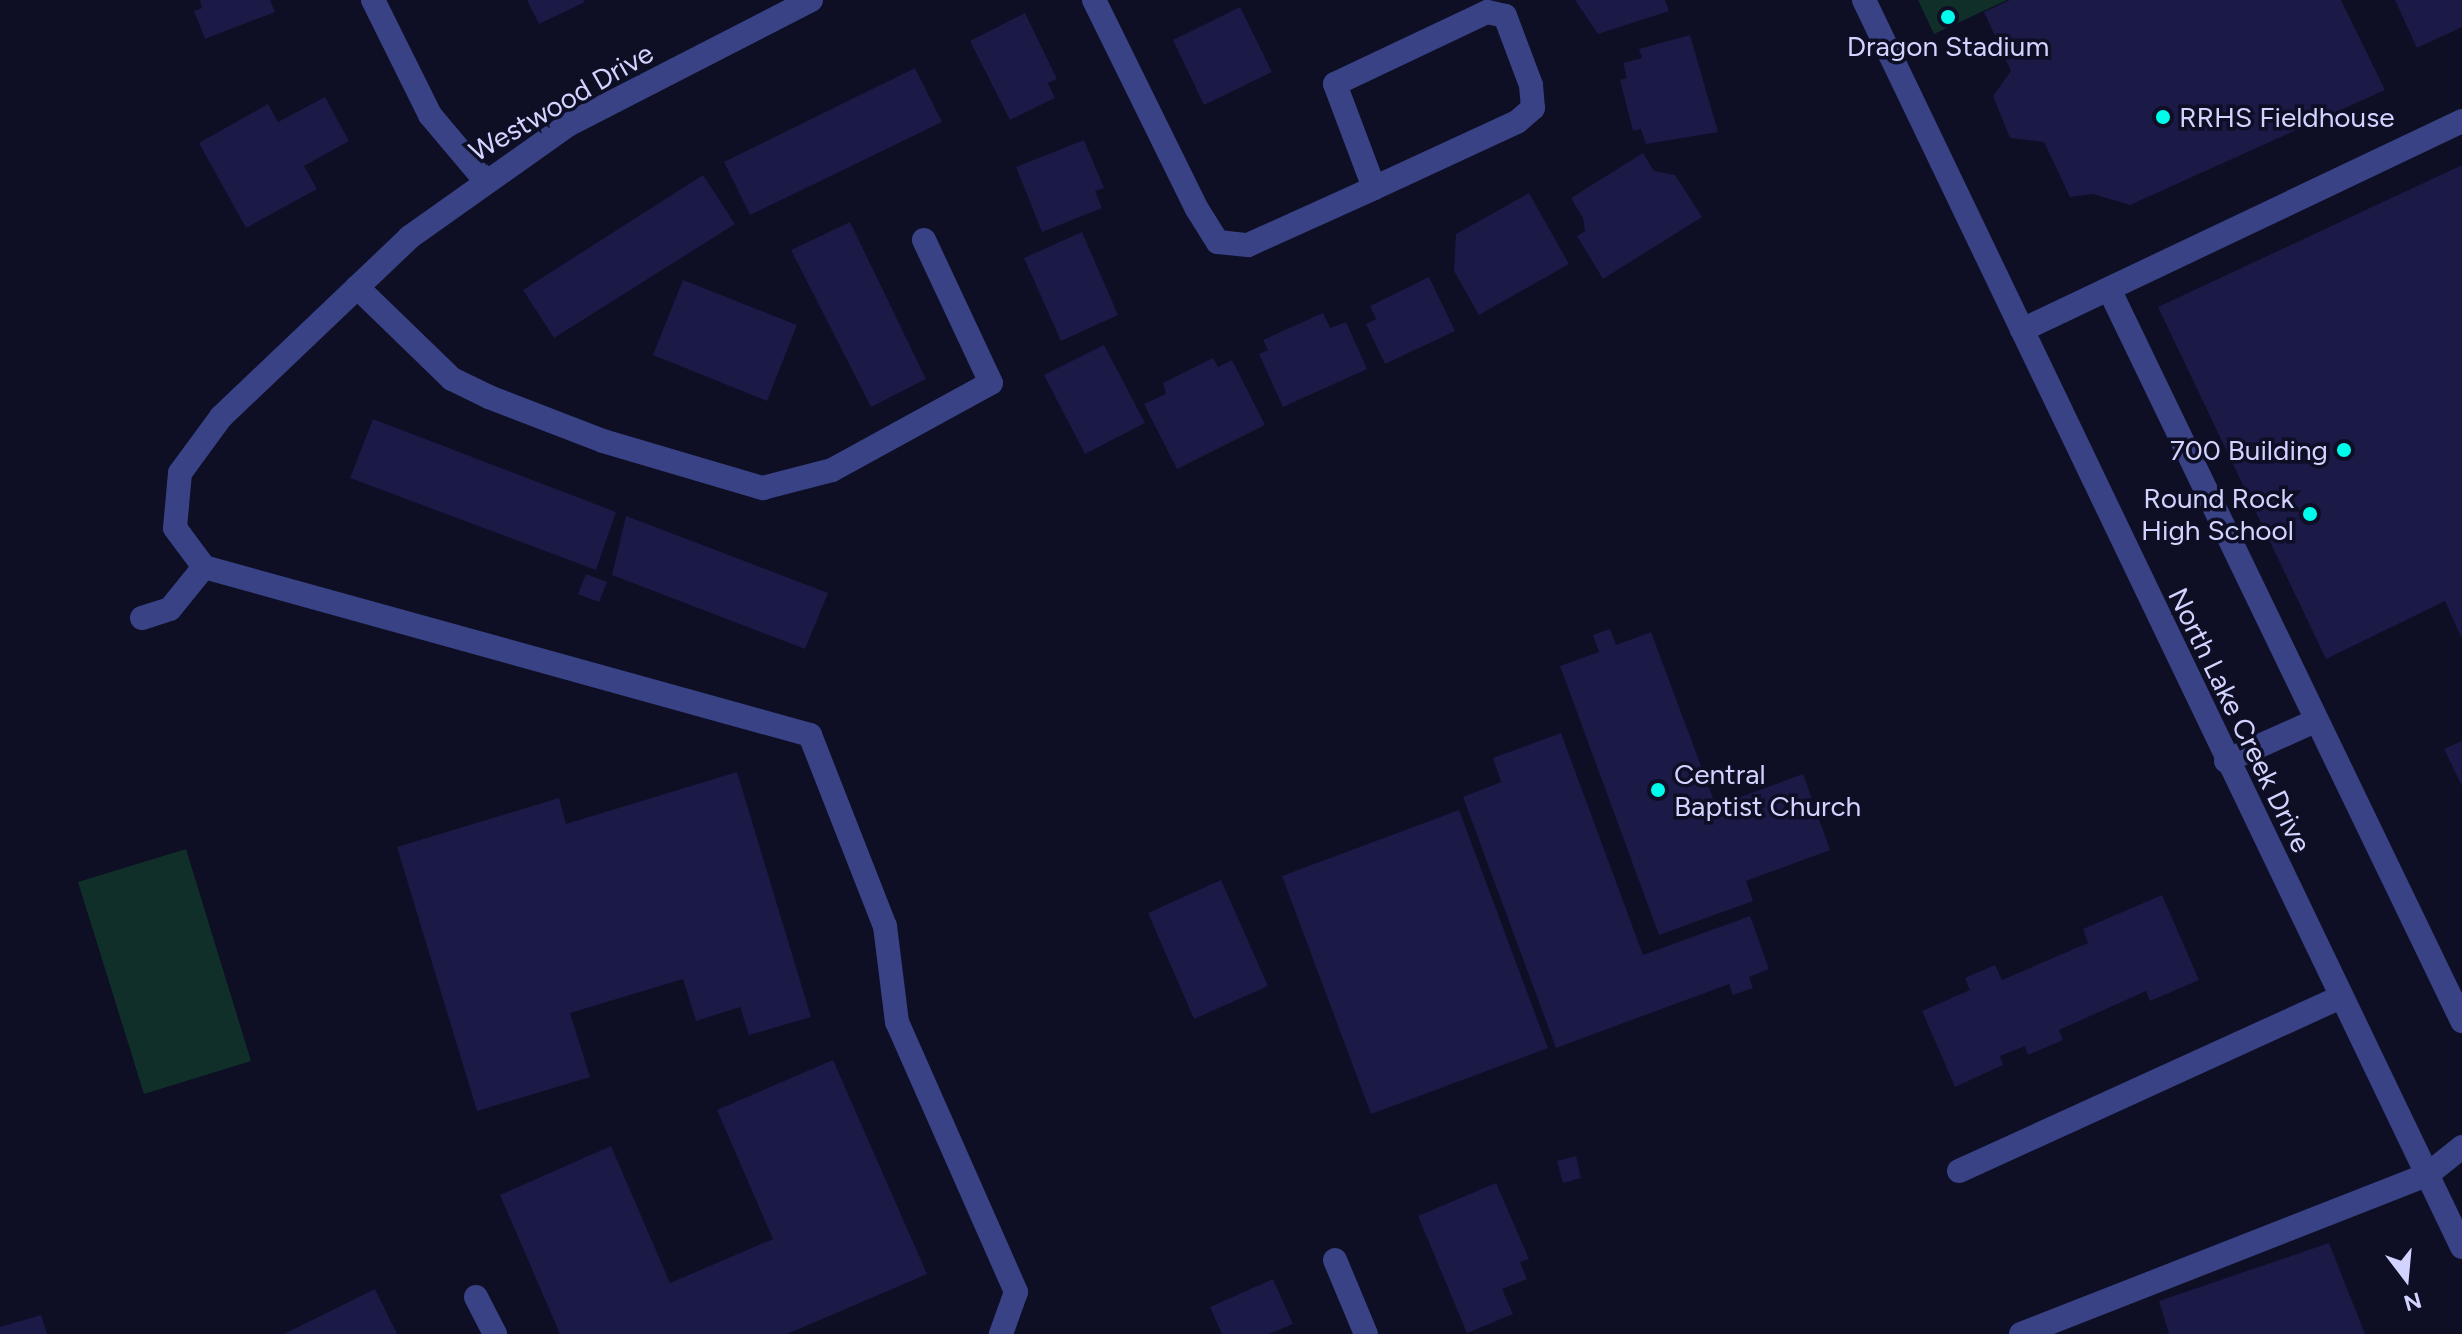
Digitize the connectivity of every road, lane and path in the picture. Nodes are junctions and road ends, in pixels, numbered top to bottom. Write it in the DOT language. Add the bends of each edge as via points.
graph roads {
  1 [pos="373,0"];
  2 [pos="811,0"];
  3 [pos="1094,0"];
  4 [pos="1864,0"];
  5 [pos="2462,121"];
  6 [pos="484,179"];
  7 [pos="1374,188"];
  8 [pos="924,240"];
  9 [pos="357,287"];
  10 [pos="2109,289"];
  11 [pos="2022,330"];
  12 [pos="204,567"];
  13 [pos="142,618"];
  14 [pos="2315,721"];
  15 [pos="2226,761"];
  16 [pos="2341,997"];
  17 [pos="2462,1021"];
  18 [pos="2462,1147"];
  19 [pos="1959,1171"];
  20 [pos="2427,1175"];
  21 [pos="2462,1247"];
  22 [pos="1335,1260"];
  23 [pos="476,1297"];
  24 [pos="495,1334"];
  25 [pos="1001,1334"];
  26 [pos="1366,1334"];
  27 [pos="2021,1334"];
  1 -- 6 [label="street" via="430,115"];
  2 -- 6 [label="street, Westwood Drive" via="568,125"];
  3 -- 7 [label="street" via="1218,242 1248,245"];
  4 -- 11 [label="street, North Lake Creek Drive"];
  5 -- 10 [label="street"];
  6 -- 9 [label="street, Westwood Drive"];
  7 -- 7 [label="street" via="1517,122 1533,108 1505,16 1487,12 1335,84"];
  8 -- 9 [label="street" via="991,383 832,470 763,488 603,441 452,379"];
  9 -- 12 [label="street, Westwood Drive" via="221,417 180,473 175,528"];
  10 -- 11 [label="street"];
  10 -- 14 [label="street"];
  11 -- 15 [label="street, North Lake Creek Drive"];
  12 -- 13 [label="street" via="170,609"];
  12 -- 25 [label="street" via="810,735 885,926 897,1022 1016,1292"];
  14 -- 15 [label="street"];
  14 -- 17 [label="street"];
  15 -- 16 [label="street, North Lake Creek Drive"];
  16 -- 19 [label="street"];
  16 -- 20 [label="street, North Lake Creek Drive"];
  18 -- 20 [label="street"];
  20 -- 21 [label="street, North Lake Creek Drive"];
  20 -- 27 [label="street"];
  22 -- 26 [label="street"];
  23 -- 24 [label="street"];
}
